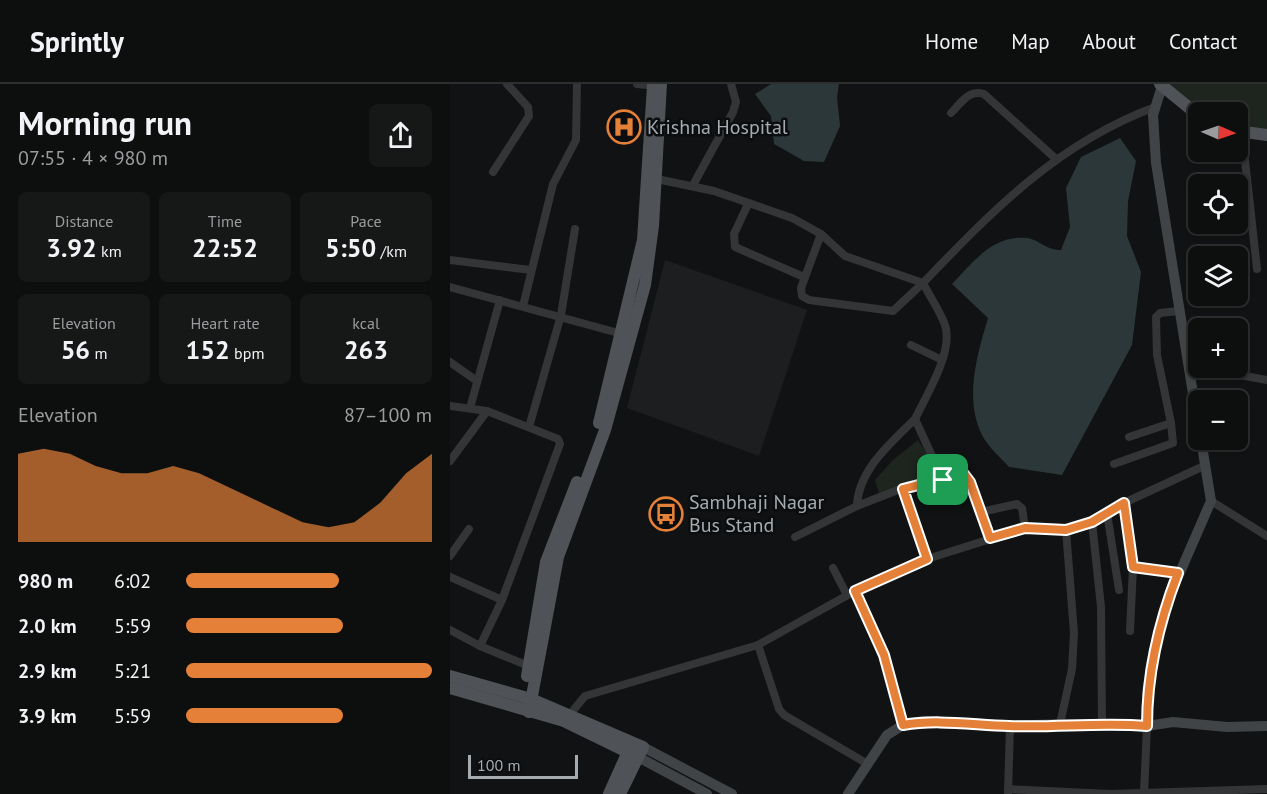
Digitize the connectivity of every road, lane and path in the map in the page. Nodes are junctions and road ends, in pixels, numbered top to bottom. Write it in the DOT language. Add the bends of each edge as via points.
graph roads {
  1 [pos="507,84"];
  2 [pos="577,84"];
  3 [pos="637,84"];
  4 [pos="731,84"];
  5 [pos="657,85"];
  6 [pos="1161,85"];
  7 [pos="1155,107"];
  8 [pos="1188,107"];
  9 [pos="951,113"];
  10 [pos="1248,133"];
  11 [pos="1267,135"];
  12 [pos="1056,159"];
  13 [pos="1244,162"];
  14 [pos="493,172"];
  15 [pos="652,178"];
  16 [pos="693,185"];
  17 [pos="748,204"];
  18 [pos="575,229"];
  19 [pos="821,234"];
  20 [pos="450,260"];
  21 [pos="1257,269"];
  22 [pos="531,270"];
  23 [pos="804,277"];
  24 [pos="923,283"];
  25 [pos="450,287"];
  26 [pos="500,300"];
  27 [pos="523,306"];
  28 [pos="1179,311"];
  29 [pos="561,315"];
  30 [pos="627,335"];
  31 [pos="911,345"];
  32 [pos="942,360"];
  33 [pos="450,362"];
  34 [pos="1188,366"];
  35 [pos="1248,376"];
  36 [pos="1267,380"];
  37 [pos="477,381"];
  38 [pos="450,406"];
  39 [pos="470,408"];
  40 [pos="487,411"];
  41 [pos="915,419"];
  42 [pos="1171,423"];
  43 [pos="529,427"];
  44 [pos="1129,437"];
  45 [pos="1203,450"];
  46 [pos="450,460"];
  47 [pos="1114,465"];
  48 [pos="1206,465"];
  49 [pos="943,480"];
  50 [pos="903,489"];
  51 [pos="1211,501"];
  52 [pos="1124,503"];
  53 [pos="857,506"];
  54 [pos="981,512"];
  55 [pos="1107,513"];
  56 [pos="1092,522"];
  57 [pos="1025,528"];
  58 [pos="469,530"];
  59 [pos="1066,530"];
  60 [pos="1267,536"];
  61 [pos="795,537"];
  62 [pos="990,538"];
  63 [pos="450,556"];
  64 [pos="927,559"];
  65 [pos="1133,567"];
  66 [pos="833,568"];
  67 [pos="1178,573"];
  68 [pos="450,577"];
  69 [pos="1119,590"];
  70 [pos="855,591"];
  71 [pos="847,595"];
  72 [pos="502,600"];
  73 [pos="450,630"];
  74 [pos="1130,630"];
  75 [pos="758,645"];
  76 [pos="480,646"];
  77 [pos="532,668"];
  78 [pos="450,676"];
  79 [pos="450,688"];
  80 [pos="526,704"];
  81 [pos="567,718"];
  82 [pos="1060,724"];
  83 [pos="903,725"];
  84 [pos="1010,726"];
  85 [pos="1102,726"];
  86 [pos="1147,726"];
  87 [pos="1267,726"];
  88 [pos="636,749"];
  89 [pos="866,764"];
  90 [pos="1267,789"];
  91 [pos="1008,792"];
  92 [pos="609,794"];
  93 [pos="620,794"];
  94 [pos="707,794"];
  95 [pos="732,794"];
  96 [pos="848,794"];
  97 [pos="1144,794"];
  1 -- 14 [label="street" via="528,107 530,116"];
  2 -- 22 [label="street" via="576,140 553,184"];
  3 -- 5 [label="street"];
  4 -- 16 [label="street" via="736,102 733,112"];
  5 -- 15 [label="main road"];
  5 -- 15 [label="main road" via="658,159"];
  6 -- 7 [label="street"];
  6 -- 8 [label="main road"];
  7 -- 12 [label="street" via="1133,115"];
  7 -- 28 [label="street" via="1156,163"];
  9 -- 12 [label="street" via="970,93 984,94"];
  10 -- 11 [label="main road"];
  12 -- 24 [label="street" via="993,210"];
  13 -- 21 [label="street"];
  15 -- 16 [label="street"];
  15 -- 30 [label="main road" via="653,226 645,285"];
  16 -- 17 [label="street"];
  17 -- 19 [label="street" via="792,218"];
  17 -- 23 [label="street" via="734,234 735,247"];
  18 -- 29 [label="street"];
  19 -- 23 [label="street"];
  19 -- 24 [label="street" via="845,256"];
  20 -- 22 [label="street"];
  22 -- 27 [label="street"];
  23 -- 24 [label="street" via="802,296 808,300 886,312 893,311"];
  24 -- 32 [label="street" via="945,326"];
  25 -- 26 [label="street"];
  26 -- 27 [label="street"];
  26 -- 37 [label="street"];
  27 -- 29 [label="street"];
  28 -- 34 [label="street"];
  28 -- 42 [label="street" via="1156,317 1157,355"];
  29 -- 30 [label="street"];
  29 -- 43 [label="street"];
  30 -- 77 [label="main road" via="605,430 558,557"];
  31 -- 32 [label="street"];
  32 -- 41 [label="street"];
  33 -- 37 [label="street"];
  35 -- 36 [label="street"];
  37 -- 39 [label="street"];
  38 -- 39 [label="street"];
  39 -- 40 [label="street"];
  40 -- 43 [label="street"];
  40 -- 46 [label="street"];
  41 -- 49 [label="street"];
  41 -- 53 [label="street" via="877,458 858,492"];
  42 -- 44 [label="street"];
  42 -- 47 [label="street" via="1173,443"];
  43 -- 72 [label="street" via="558,439 560,444"];
  45 -- 48 [label="street"];
  48 -- 51 [label="street"];
  48 -- 52 [label="street"];
  49 -- 50 [label="street"];
  49 -- 54 [label="street" via="964,474"];
  50 -- 53 [label="street"];
  50 -- 64 [label="street"];
  51 -- 60 [label="street"];
  51 -- 67 [label="street"];
  52 -- 55 [label="street"];
  52 -- 65 [label="street"];
  53 -- 61 [label="street"];
  54 -- 57 [label="street" via="1017,504 1022,508"];
  54 -- 62 [label="street"];
  55 -- 56 [label="street"];
  55 -- 69 [label="street"];
  56 -- 59 [label="street"];
  56 -- 85 [label="street" via="1101,607"];
  57 -- 59 [label="street"];
  57 -- 62 [label="street"];
  58 -- 63 [label="street"];
  59 -- 82 [label="street" via="1074,633 1072,669"];
  62 -- 64 [label="street"];
  64 -- 70 [label="street"];
  65 -- 67 [label="street"];
  65 -- 74 [label="street"];
  66 -- 71 [label="street"];
  67 -- 86 [label="street" via="1151,664"];
  68 -- 72 [label="street"];
  70 -- 71 [label="street"];
  70 -- 83 [label="street" via="887,664"];
  71 -- 75 [label="street"];
  72 -- 76 [label="street"];
  73 -- 76 [label="street"];
  75 -- 81 [label="street" via="585,696"];
  75 -- 89 [label="street" via="784,715"];
  76 -- 77 [label="street"];
  77 -- 80 [label="main road"];
  78 -- 80 [label="main road"];
  79 -- 80 [label="main road"];
  80 -- 81 [label="main road"];
  81 -- 88 [label="main road"];
  82 -- 84 [label="street"];
  82 -- 85 [label="street"];
  83 -- 84 [label="street" via="923,722"];
  83 -- 89 [label="street" via="887,735"];
  84 -- 91 [label="street"];
  85 -- 86 [label="street"];
  86 -- 87 [label="street" via="1173,722"];
  86 -- 97 [label="street"];
  88 -- 92 [label="main road"];
  88 -- 93 [label="main road"];
  88 -- 94 [label="street"];
  88 -- 95 [label="street"];
  89 -- 96 [label="street"];
  90 -- 97 [label="street"];
  91 -- 97 [label="street"];
}
